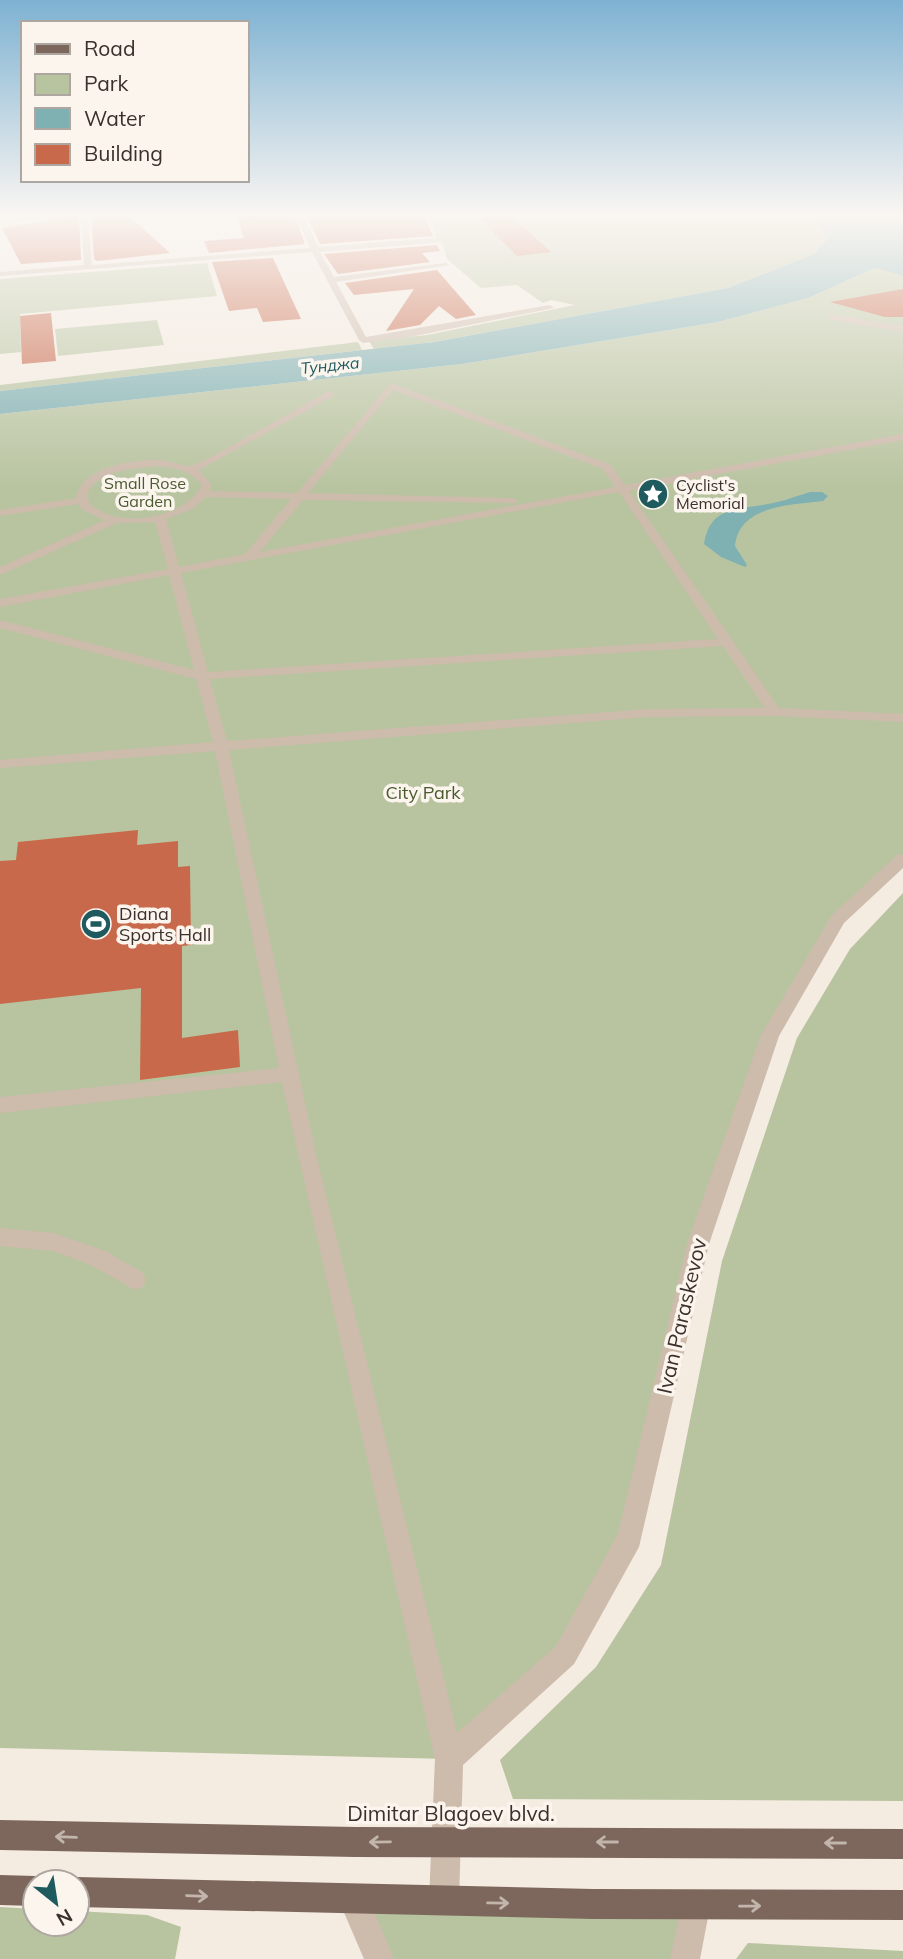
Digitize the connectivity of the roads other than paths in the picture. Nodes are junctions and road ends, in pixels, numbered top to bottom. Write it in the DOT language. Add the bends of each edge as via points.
graph roads {
  1 [pos="344,305"];
  2 [pos="550,308"];
  3 [pos="830,317"];
  4 [pos="903,329"];
  5 [pos="330,394"];
  6 [pos="903,437"];
  7 [pos="192,470"];
  8 [pos="622,489"];
  9 [pos="205,494"];
  10 [pos="299,496"];
  11 [pos="82,500"];
  12 [pos="551,502"];
  13 [pos="0,513"];
  14 [pos="160,518"];
  15 [pos="117,519"];
  16 [pos="249,557"];
  17 [pos="0,571"];
  18 [pos="173,571"];
  19 [pos="0,603"];
  20 [pos="0,624"];
  21 [pos="726,642"];
  22 [pos="201,676"];
  23 [pos="775,712"];
  24 [pos="903,718"];
  25 [pos="221,746"];
  26 [pos="0,764"];
  27 [pos="903,859"];
  28 [pos="289,1074"];
  29 [pos="0,1105"];
  30 [pos="0,1237"];
  31 [pos="135,1280"];
  32 [pos="449,1759"];
  33 [pos="0,1835"];
  34 [pos="446,1841"];
  35 [pos="903,1843"];
  36 [pos="0,1890"];
  37 [pos="21,1891"];
  38 [pos="91,1893"];
  39 [pos="354,1901"];
  40 [pos="444,1901"];
  41 [pos="903,1905"];
  42 [pos="695,1907"];
  43 [pos="379,1959"];
  44 [pos="685,1959"];
  1 -- 2 [label="street" via="363,340"];
  3 -- 4 [label="street"];
  5 -- 7 [label="street"];
  6 -- 8 [label="street"];
  7 -- 9 [label="street" via="208,485"];
  7 -- 11 [label="street" via="159,463 119,468 90,482"];
  8 -- 10 [label="street" via="607,467 391,386"];
  8 -- 12 [label="street"];
  8 -- 21 [label="street"];
  9 -- 10 [label="street"];
  9 -- 14 [label="street" via="197,504"];
  10 -- 12 [label="street"];
  10 -- 16 [label="street"];
  11 -- 13 [label="street"];
  11 -- 15 [label="street" via="88,509"];
  12 -- 16 [label="street"];
  14 -- 15 [label="street"];
  14 -- 18 [label="street"];
  15 -- 17 [label="street"];
  16 -- 18 [label="street"];
  18 -- 19 [label="street"];
  18 -- 22 [label="street"];
  20 -- 22 [label="street"];
  21 -- 22 [label="street"];
  21 -- 23 [label="street"];
  22 -- 25 [label="street"];
  23 -- 24 [label="street"];
  23 -- 25 [label="street" via="649,713"];
  25 -- 26 [label="street"];
  25 -- 28 [label="street"];
  27 -- 32 [label="street, Ivan Paraskevov" via="838,919 770,1035 698,1244 630,1538 565,1655"];
  28 -- 29 [label="street"];
  28 -- 32 [label="street"];
  30 -- 31 [label="street" via="53,1242 98,1258"];
  32 -- 34 [label="street"];
  34 -- 33 [label="main road, Dimitar Blagoev blvd., one-way"];
  35 -- 34 [label="main road, Dimitar Blagoev blvd., one-way"];
  34 -- 40 [label="street"];
  36 -- 37 [label="main road"];
  38 -- 39 [label="main road, one-way"];
  39 -- 40 [label="main road"];
  39 -- 43 [label="street"];
  40 -- 42 [label="main road, one-way"];
  42 -- 41 [label="main road, one-way"];
  42 -- 44 [label="street"];
}
